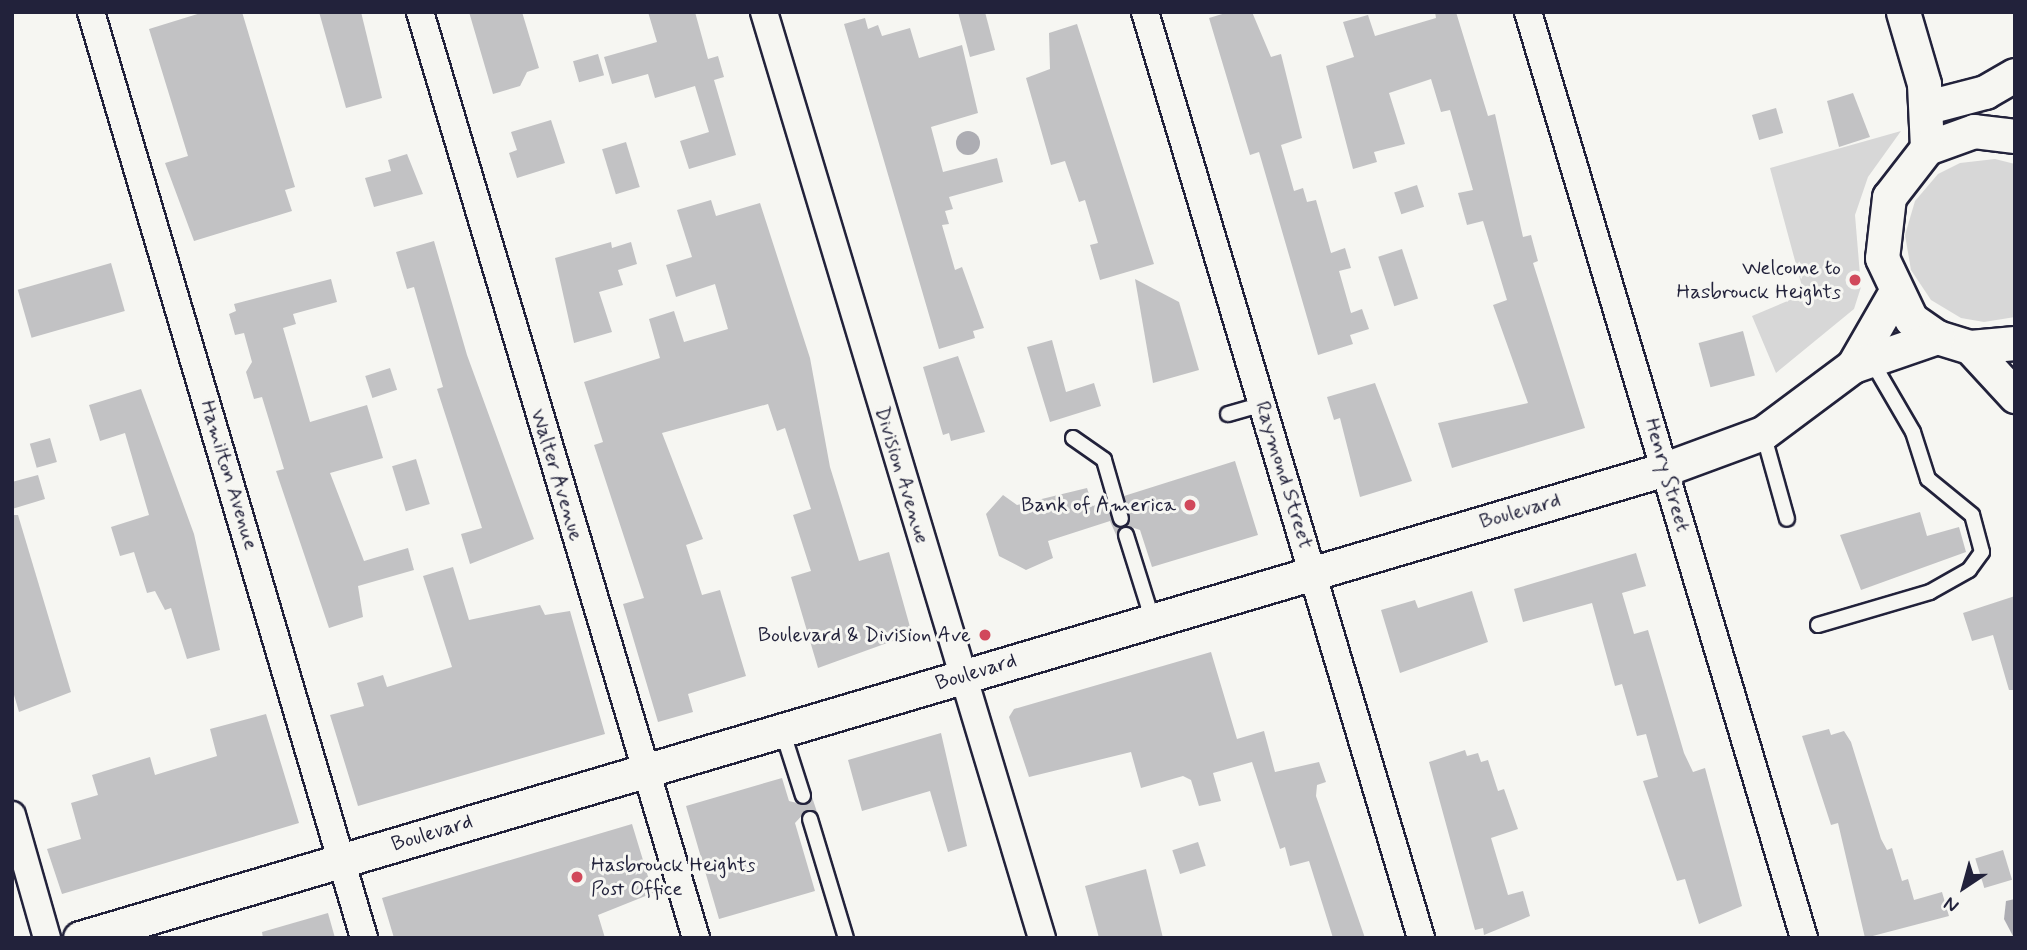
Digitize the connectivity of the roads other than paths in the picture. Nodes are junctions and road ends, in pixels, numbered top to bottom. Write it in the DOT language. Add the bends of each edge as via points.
graph roads {
  1 [pos="91,12"];
  2 [pos="420,12"];
  3 [pos="764,12"];
  4 [pos="1145,12"];
  5 [pos="1528,12"];
  6 [pos="1903,12"];
  7 [pos="2015,75"];
  8 [pos="1931,94"];
  9 [pos="1960,135"];
  10 [pos="2015,136"];
  11 [pos="1927,148"];
  12 [pos="1895,293"];
  13 [pos="1937,337"];
  14 [pos="2015,343"];
  15 [pos="1970,347"];
  16 [pos="1862,362"];
  17 [pos="2015,396"];
  18 [pos="1263,404"];
  19 [pos="1228,414"];
  20 [pos="1763,433"];
  21 [pos="1073,438"];
  22 [pos="1665,469"];
  23 [pos="1121,519"];
  24 [pos="1787,519"];
  25 [pos="1126,534"];
  26 [pos="1313,571"];
  27 [pos="1152,618"];
  28 [pos="1818,625"];
  29 [pos="961,677"];
  30 [pos="782,730"];
  31 [pos="646,768"];
  32 [pos="803,796"];
  33 [pos="12,815"];
  34 [pos="810,818"];
  35 [pos="342,860"];
  36 [pos="695,937"];
  37 [pos="47,938"];
  38 [pos="80,938"];
  39 [pos="364,938"];
  40 [pos="846,938"];
  41 [pos="1042,938"];
  42 [pos="1421,938"];
  43 [pos="1804,938"];
  1 -- 35 [label="street, Hamilton Avenue"];
  2 -- 31 [label="street, Walter Avenue"];
  3 -- 29 [label="street, Division Avenue"];
  4 -- 18 [label="street, Raymond Street"];
  5 -- 22 [label="street, Henry Street"];
  6 -- 8 [label="street"];
  7 -- 8 [label="street" via="1985,92"];
  8 -- 9 [label="street"];
  8 -- 11 [label="street"];
  9 -- 10 [label="street"];
  9 -- 11 [label="street"];
  11 -- 12 [label="street" via="1889,197 1882,258"];
  12 -- 13 [label="street" via="1911,319"];
  12 -- 16 [label="street, Boulevard"];
  13 -- 15 [label="street"];
  13 -- 16 [label="street, Boulevard"];
  14 -- 15 [label="street"];
  15 -- 17 [label="street"];
  16 -- 20 [label="street, Boulevard"];
  16 -- 28 [label="lane" via="1913,432 1928,479 1972,515 1982,547 1977,563 1930,592"];
  18 -- 19 [label="lane"];
  18 -- 26 [label="street, Raymond Street"];
  20 -- 22 [label="street, Boulevard"];
  20 -- 24 [label="lane"];
  21 -- 23 [label="lane" via="1104,460"];
  22 -- 26 [label="street, Boulevard"];
  22 -- 43 [label="street, Henry Street"];
  25 -- 27 [label="lane"];
  26 -- 27 [label="street, Boulevard"];
  26 -- 42 [label="street, Raymond Street"];
  27 -- 29 [label="street, Boulevard"];
  29 -- 30 [label="street, Boulevard"];
  29 -- 41 [label="street, Division Avenue"];
  30 -- 31 [label="street, Boulevard"];
  30 -- 32 [label="lane"];
  31 -- 35 [label="street, Boulevard"];
  31 -- 36 [label="street, Walter Avenue"];
  33 -- 37 [label="street"];
  34 -- 40 [label="lane"];
  35 -- 38 [label="street, Boulevard"];
  35 -- 39 [label="street, Hamilton Avenue"];
}
